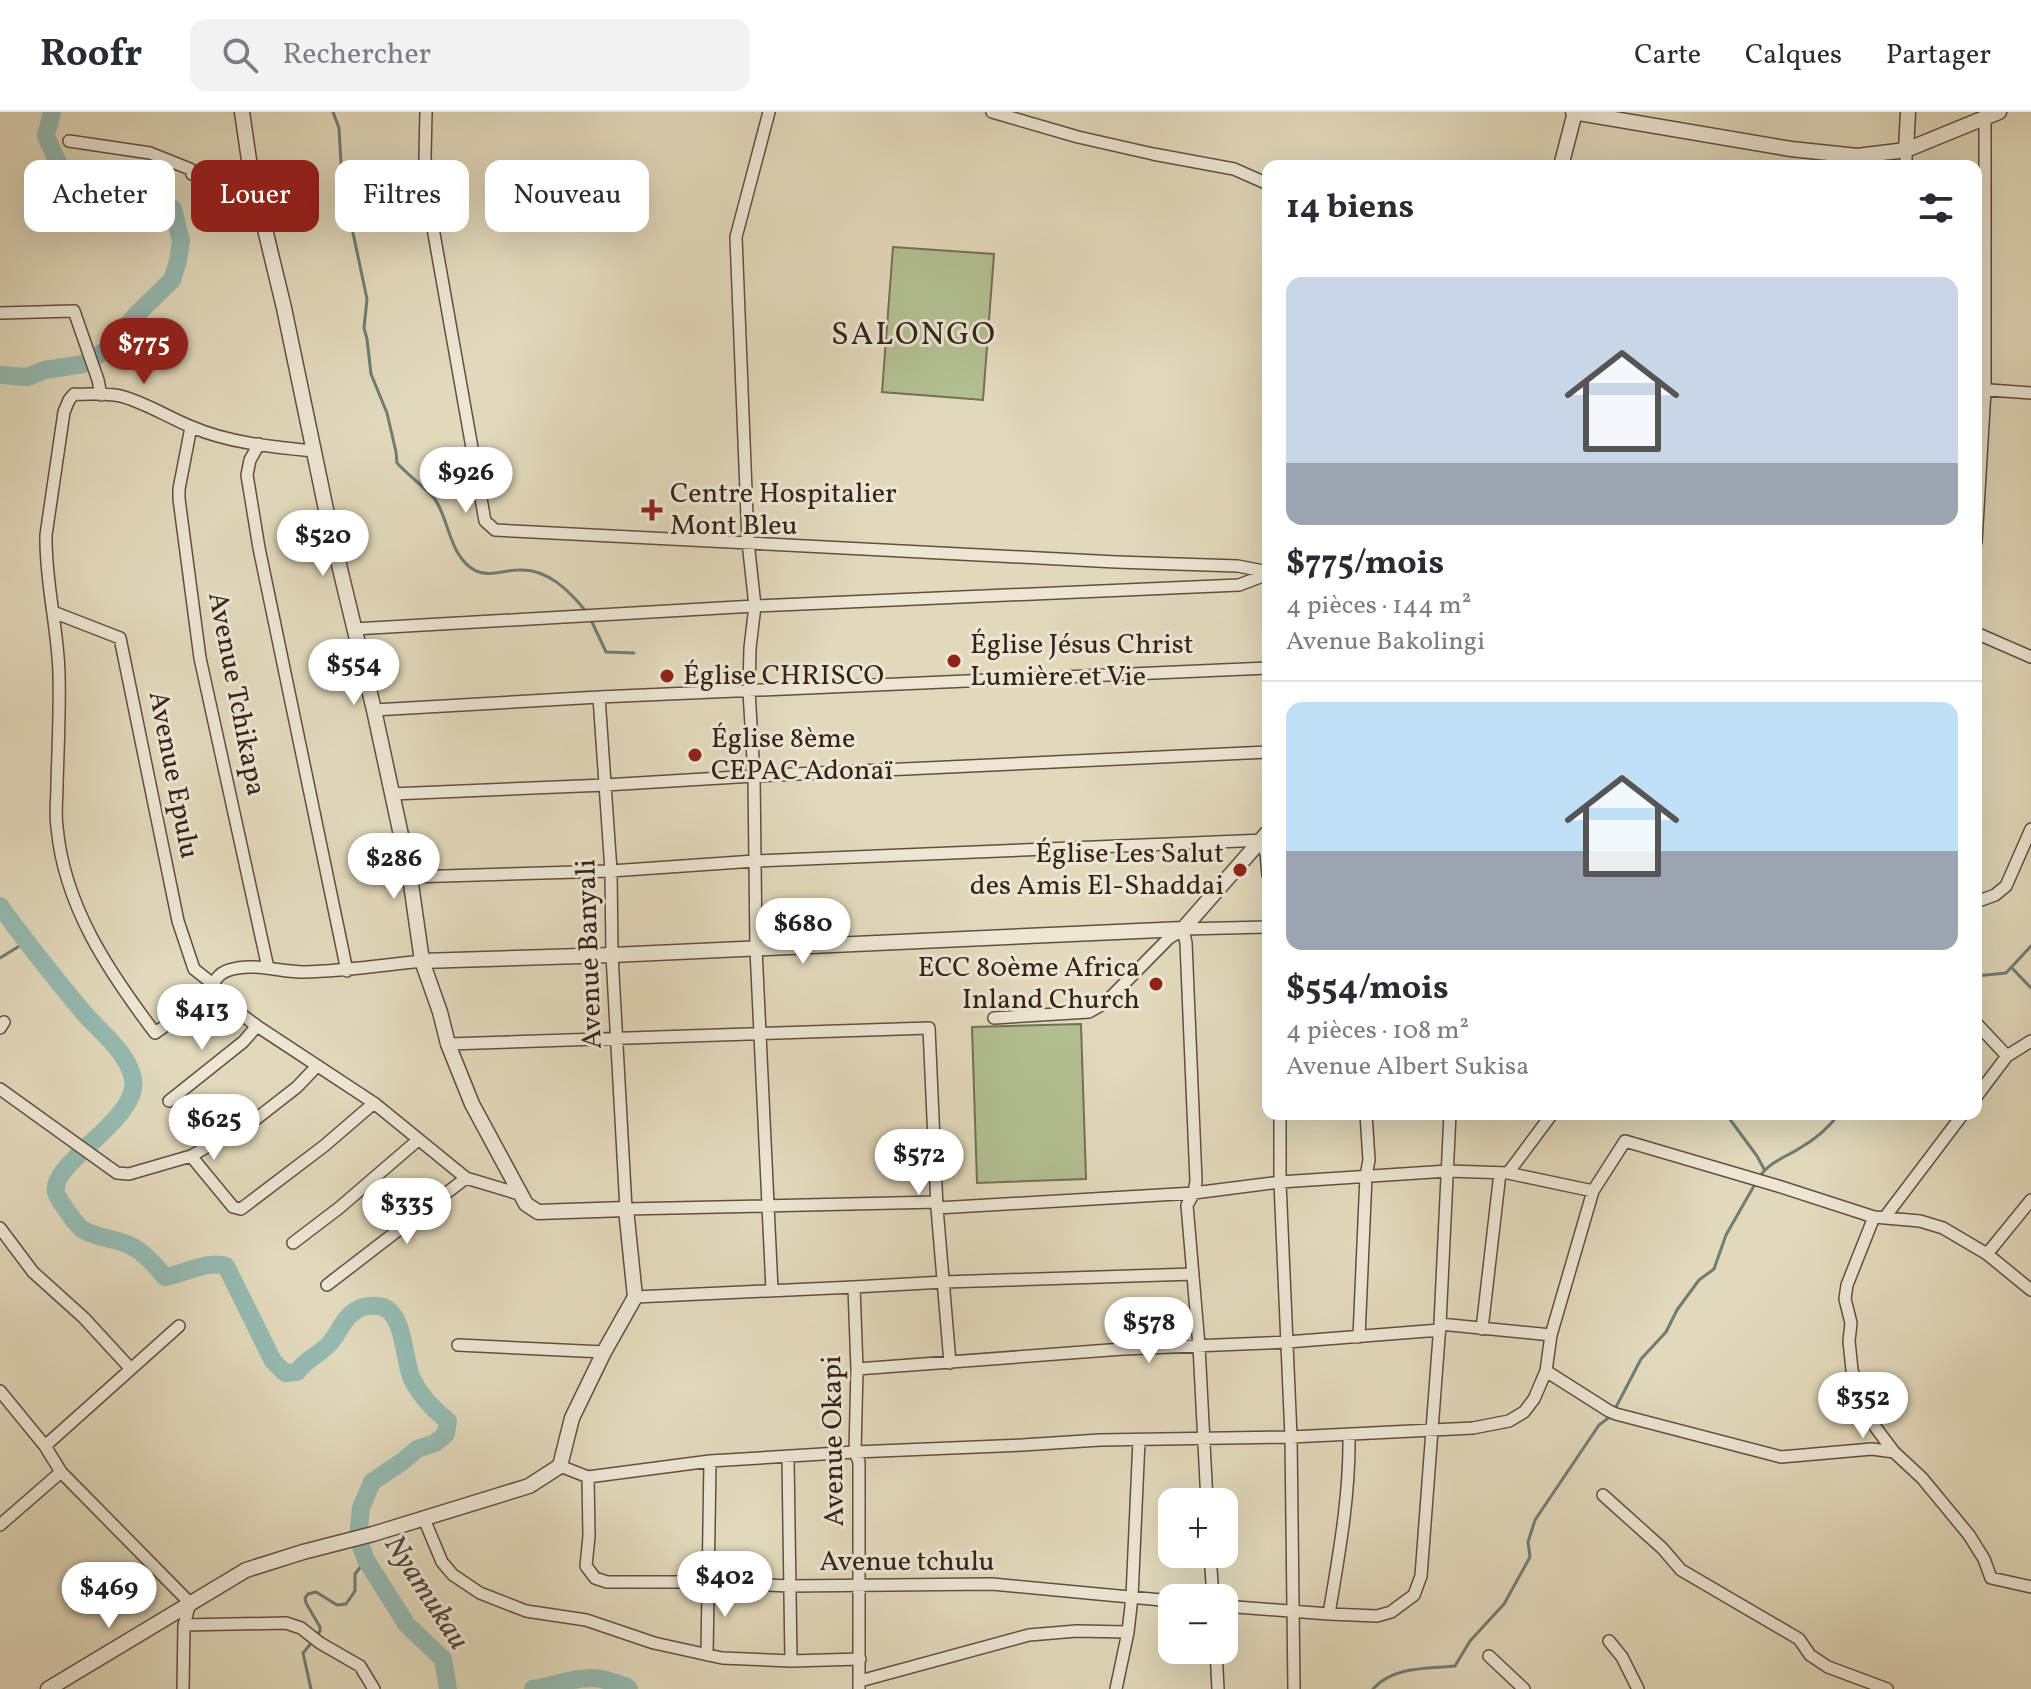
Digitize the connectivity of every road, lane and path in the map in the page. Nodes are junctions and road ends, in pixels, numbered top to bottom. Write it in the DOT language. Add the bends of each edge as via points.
graph roads {
  1 [pos="242,112"];
  2 [pos="426,112"];
  3 [pos="769,112"];
  4 [pos="992,112"];
  5 [pos="1574,112"];
  6 [pos="1908,112"];
  7 [pos="1992,115"];
  8 [pos="69,141"];
  9 [pos="1906,150"];
  10 [pos="249,160"];
  11 [pos="1562,160"];
  12 [pos="1906,160"];
  13 [pos="191,172"];
  14 [pos="1262,181"];
  15 [pos="266,232"];
  16 [pos="0,313"];
  17 [pos="1982,344"];
  18 [pos="1982,390"];
  19 [pos="2031,393"];
  20 [pos="101,395"];
  21 [pos="191,427"];
  22 [pos="259,444"];
  23 [pos="313,451"];
  24 [pos="748,542"];
  25 [pos="1262,572"];
  26 [pos="1262,575"];
  27 [pos="755,606"];
  28 [pos="53,612"];
  29 [pos="354,629"];
  30 [pos="1982,636"];
  31 [pos="2031,657"];
  32 [pos="1262,668"];
  33 [pos="749,691"];
  34 [pos="599,697"];
  35 [pos="374,710"];
  36 [pos="1262,752"];
  37 [pos="754,776"];
  38 [pos="605,785"];
  39 [pos="392,794"];
  40 [pos="2031,829"];
  41 [pos="1262,837"];
  42 [pos="1262,840"];
  43 [pos="755,861"];
  44 [pos="611,871"];
  45 [pos="410,877"];
  46 [pos="1982,900"];
  47 [pos="1262,927"];
  48 [pos="1183,929"];
  49 [pos="756,949"];
  50 [pos="612,955"];
  51 [pos="422,961"];
  52 [pos="268,968"];
  53 [pos="347,971"];
  54 [pos="213,988"];
  55 [pos="994,1018"];
  56 [pos="257,1026"];
  57 [pos="1982,1029"];
  58 [pos="760,1034"];
  59 [pos="618,1039"];
  60 [pos="2031,1041"];
  61 [pos="448,1044"];
  62 [pos="2007,1056"];
  63 [pos="317,1066"];
  64 [pos="0,1089"];
  65 [pos="1982,1089"];
  66 [pos="169,1101"];
  67 [pos="374,1103"];
  68 [pos="1280,1120"];
  69 [pos="1366,1120"];
  70 [pos="1450,1120"];
  71 [pos="1458,1120"];
  72 [pos="1547,1120"];
  73 [pos="1958,1120"];
  74 [pos="1451,1129"];
  75 [pos="418,1140"];
  76 [pos="191,1156"];
  77 [pos="1448,1171"];
  78 [pos="1504,1173"];
  79 [pos="1366,1176"];
  80 [pos="466,1178"];
  81 [pos="1280,1182"];
  82 [pos="1593,1191"];
  83 [pos="1194,1193"];
  84 [pos="519,1194"];
  85 [pos="2031,1200"];
  86 [pos="769,1205"];
  87 [pos="937,1205"];
  88 [pos="626,1209"];
  89 [pos="1879,1217"];
  90 [pos="0,1228"];
  91 [pos="293,1243"];
  92 [pos="1987,1254"];
  93 [pos="1193,1274"];
  94 [pos="944,1282"];
  95 [pos="327,1285"];
  96 [pos="854,1287"];
  97 [pos="772,1290"];
  98 [pos="2031,1290"];
  99 [pos="635,1297"];
  100 [pos="179,1326"];
  101 [pos="1440,1327"];
  102 [pos="1482,1329"];
  103 [pos="1551,1335"];
  104 [pos="1359,1337"];
  105 [pos="1287,1342"];
  106 [pos="458,1345"];
  107 [pos="1199,1346"];
  108 [pos="604,1352"];
  109 [pos="950,1363"];
  110 [pos="130,1368"];
  111 [pos="857,1369"];
  112 [pos="1546,1371"];
  113 [pos="0,1391"];
  114 [pos="1433,1430"];
  115 [pos="1349,1434"];
  116 [pos="1291,1437"];
  117 [pos="1204,1438"];
  118 [pos="1139,1440"];
  119 [pos="45,1446"];
  120 [pos="855,1452"];
  121 [pos="1894,1452"];
  122 [pos="788,1458"];
  123 [pos="710,1461"];
  124 [pos="560,1466"];
  125 [pos="61,1472"];
  126 [pos="588,1477"];
  127 [pos="1206,1488"];
  128 [pos="1603,1495"];
  129 [pos="424,1519"];
  130 [pos="0,1525"];
  131 [pos="708,1582"];
  132 [pos="860,1585"];
  133 [pos="789,1586"];
  134 [pos="2031,1587"];
  135 [pos="1132,1597"];
  136 [pos="1158,1600"];
  137 [pos="190,1603"];
  138 [pos="1238,1607"];
  139 [pos="1292,1611"];
  140 [pos="1329,1614"];
  141 [pos="184,1625"];
  142 [pos="1128,1632"];
  143 [pos="1609,1641"];
  144 [pos="707,1655"];
  145 [pos="1489,1656"];
  146 [pos="860,1659"];
  147 [pos="791,1661"];
  148 [pos="1217,1664"];
  149 [pos="860,1685"];
  150 [pos="48,1689"];
  151 [pos="183,1689"];
  152 [pos="374,1689"];
  153 [pos="1116,1689"];
  154 [pos="1218,1689"];
  155 [pos="1294,1689"];
  156 [pos="1524,1689"];
  157 [pos="1638,1689"];
  158 [pos="1887,1689"];
  1 -- 10 [label="street"];
  2 -- 24 [label="street" via="428,200 485,521 495,530"];
  3 -- 24 [label="street" via="736,237"];
  4 -- 14 [label="street" via="1078,137 1234,169"];
  5 -- 9 [label="street" via="1791,149 1857,156"];
  5 -- 11 [label="street"];
  6 -- 9 [label="street"];
  7 -- 9 [label="street"];
  7 -- 17 [label="street"];
  8 -- 13 [label="street" via="150,153"];
  9 -- 12 [label="street"];
  15 -- 23 [label="street"];
  16 -- 20 [label="street" via="74,311"];
  18 -- 19 [label="street"];
  20 -- 21 [label="street" via="123,397"];
  20 -- 28 [label="street" via="74,394 64,412 46,535"];
  21 -- 22 [label="street"];
  21 -- 52 [label="street, Avenue Tchikapa" via="179,499 200,658"];
  22 -- 23 [label="street"];
  22 -- 53 [label="street" via="247,475 259,548"];
  23 -- 29 [label="street"];
  24 -- 25 [label="street" via="1238,566"];
  24 -- 27 [label="street"];
  26 -- 27 [label="street" via="1239,585"];
  27 -- 29 [label="street"];
  27 -- 33 [label="street"];
  28 -- 54 [label="street, Avenue Epulu" via="120,638 178,921 194,969"];
  28 -- 54 [label="street" via="59,672 56,826 73,896 98,952 155,1033"];
  29 -- 35 [label="street"];
  30 -- 31 [label="street"];
  32 -- 33 [label="street"];
  33 -- 34 [label="street"];
  33 -- 37 [label="street"];
  34 -- 35 [label="street"];
  34 -- 38 [label="street, Avenue Banyali"];
  35 -- 39 [label="street"];
  36 -- 37 [label="street"];
  37 -- 38 [label="street"];
  37 -- 43 [label="street"];
  38 -- 39 [label="street"];
  38 -- 44 [label="street, Avenue Banyali"];
  39 -- 45 [label="street"];
  40 -- 46 [label="street" via="2006,886"];
  41 -- 43 [label="street"];
  42 -- 48 [label="street"];
  43 -- 44 [label="street"];
  43 -- 49 [label="street"];
  44 -- 45 [label="street"];
  44 -- 50 [label="street, Avenue Banyali"];
  45 -- 51 [label="street"];
  47 -- 48 [label="street"];
  48 -- 49 [label="street"];
  48 -- 55 [label="street" via="1089,1012"];
  48 -- 83 [label="street"];
  49 -- 50 [label="street"];
  49 -- 58 [label="street"];
  50 -- 51 [label="street"];
  50 -- 59 [label="street, Avenue Banyali"];
  51 -- 53 [label="street"];
  51 -- 61 [label="street"];
  52 -- 53 [label="street"];
  52 -- 54 [label="street" via="229,970 219,975"];
  54 -- 56 [label="street, Avenue Epulu"];
  56 -- 63 [label="street, Avenue Epulu"];
  56 -- 66 [label="street"];
  57 -- 62 [label="street"];
  58 -- 59 [label="street"];
  58 -- 86 [label="street"];
  58 -- 87 [label="street" via="929,1028"];
  59 -- 61 [label="street"];
  59 -- 88 [label="street, Avenue Banyali"];
  60 -- 62 [label="street"];
  61 -- 84 [label="street"];
  62 -- 65 [label="street"];
  63 -- 67 [label="street, Avenue Epulu"];
  63 -- 76 [label="street" via="256,1119"];
  64 -- 76 [label="street" via="117,1173"];
  67 -- 75 [label="street, Avenue Epulu"];
  67 -- 76 [label="street" via="241,1209 233,1207"];
  68 -- 81 [label="street"];
  69 -- 79 [label="street"];
  70 -- 74 [label="street"];
  71 -- 74 [label="street"];
  72 -- 78 [label="street"];
  73 -- 89 [label="street"];
  74 -- 77 [label="street"];
  75 -- 80 [label="street, Avenue Epulu"];
  75 -- 91 [label="street"];
  77 -- 78 [label="street"];
  77 -- 79 [label="street"];
  77 -- 101 [label="street"];
  78 -- 82 [label="street"];
  78 -- 102 [label="street"];
  79 -- 81 [label="street"];
  79 -- 104 [label="street"];
  80 -- 84 [label="street"];
  80 -- 95 [label="street"];
  81 -- 83 [label="street"];
  81 -- 105 [label="street"];
  82 -- 89 [label="street" via="1625,1141"];
  82 -- 103 [label="street"];
  83 -- 87 [label="street"];
  83 -- 93 [label="street" via="1187,1205"];
  84 -- 88 [label="street" via="538,1212"];
  85 -- 92 [label="street"];
  86 -- 87 [label="street"];
  86 -- 88 [label="street"];
  86 -- 97 [label="street"];
  87 -- 94 [label="street"];
  88 -- 99 [label="street"];
  89 -- 92 [label="street" via="1943,1228"];
  89 -- 121 [label="street" via="1845,1299 1852,1370 1864,1405"];
  90 -- 110 [label="street" via="33,1272"];
  92 -- 98 [label="street"];
  93 -- 94 [label="street"];
  93 -- 107 [label="street"];
  94 -- 96 [label="street"];
  94 -- 109 [label="street"];
  96 -- 97 [label="street"];
  96 -- 111 [label="street, Avenue Okapi"];
  97 -- 99 [label="street"];
  99 -- 108 [label="street"];
  100 -- 110 [label="street"];
  101 -- 102 [label="street"];
  101 -- 104 [label="street"];
  101 -- 114 [label="street"];
  102 -- 103 [label="street"];
  103 -- 112 [label="street"];
  104 -- 105 [label="street"];
  105 -- 107 [label="street"];
  105 -- 116 [label="street"];
  106 -- 108 [label="street"];
  107 -- 109 [label="street"];
  107 -- 117 [label="street"];
  108 -- 124 [label="street" via="572,1418"];
  109 -- 111 [label="street"];
  110 -- 119 [label="street"];
  111 -- 120 [label="street, Avenue Okapi"];
  112 -- 114 [label="street" via="1534,1399 1509,1421"];
  112 -- 121 [label="street" via="1612,1412 1781,1457"];
  113 -- 119 [label="street"];
  114 -- 115 [label="street"];
  114 -- 140 [label="street" via="1421,1576 1414,1595 1377,1616"];
  115 -- 116 [label="street"];
  115 -- 140 [label="street" via="1343,1530"];
  116 -- 117 [label="street"];
  116 -- 139 [label="street"];
  117 -- 118 [label="street"];
  117 -- 127 [label="street"];
  118 -- 120 [label="street"];
  118 -- 135 [label="street"];
  119 -- 125 [label="street"];
  120 -- 122 [label="street"];
  120 -- 132 [label="street, Avenue Okapi"];
  121 -- 134 [label="street" via="1969,1535 1991,1578"];
  122 -- 123 [label="street"];
  122 -- 133 [label="street"];
  123 -- 126 [label="street"];
  123 -- 131 [label="street"];
  124 -- 126 [label="street"];
  124 -- 129 [label="street" via="529,1486"];
  125 -- 130 [label="street"];
  125 -- 137 [label="street"];
  126 -- 131 [label="street, Avenue tchulu" via="586,1566 595,1578"];
  128 -- 158 [label="street" via="1681,1570 1799,1639 1828,1667"];
  129 -- 137 [label="street" via="246,1570"];
  129 -- 144 [label="street" via="442,1562 480,1593 526,1611 586,1620"];
  131 -- 133 [label="street, Avenue tchulu"];
  131 -- 144 [label="street"];
  132 -- 133 [label="street, Avenue tchulu"];
  132 -- 135 [label="street, Avenue tchulu" via="992,1584"];
  132 -- 146 [label="street, Avenue Okapi"];
  133 -- 147 [label="street"];
  135 -- 136 [label="street, Avenue tchulu"];
  135 -- 142 [label="street"];
  137 -- 141 [label="street"];
  137 -- 150 [label="street"];
  138 -- 139 [label="street"];
  139 -- 140 [label="street"];
  139 -- 155 [label="street"];
  141 -- 151 [label="street"];
  141 -- 152 [label="street" via="286,1623 301,1628 360,1666"];
  142 -- 149 [label="street" via="1029,1635"];
  142 -- 153 [label="street"];
  143 -- 157 [label="street"];
  144 -- 147 [label="street"];
  145 -- 156 [label="street"];
  146 -- 147 [label="street"];
  146 -- 149 [label="street, Avenue Okapi"];
  148 -- 154 [label="street"];
}
